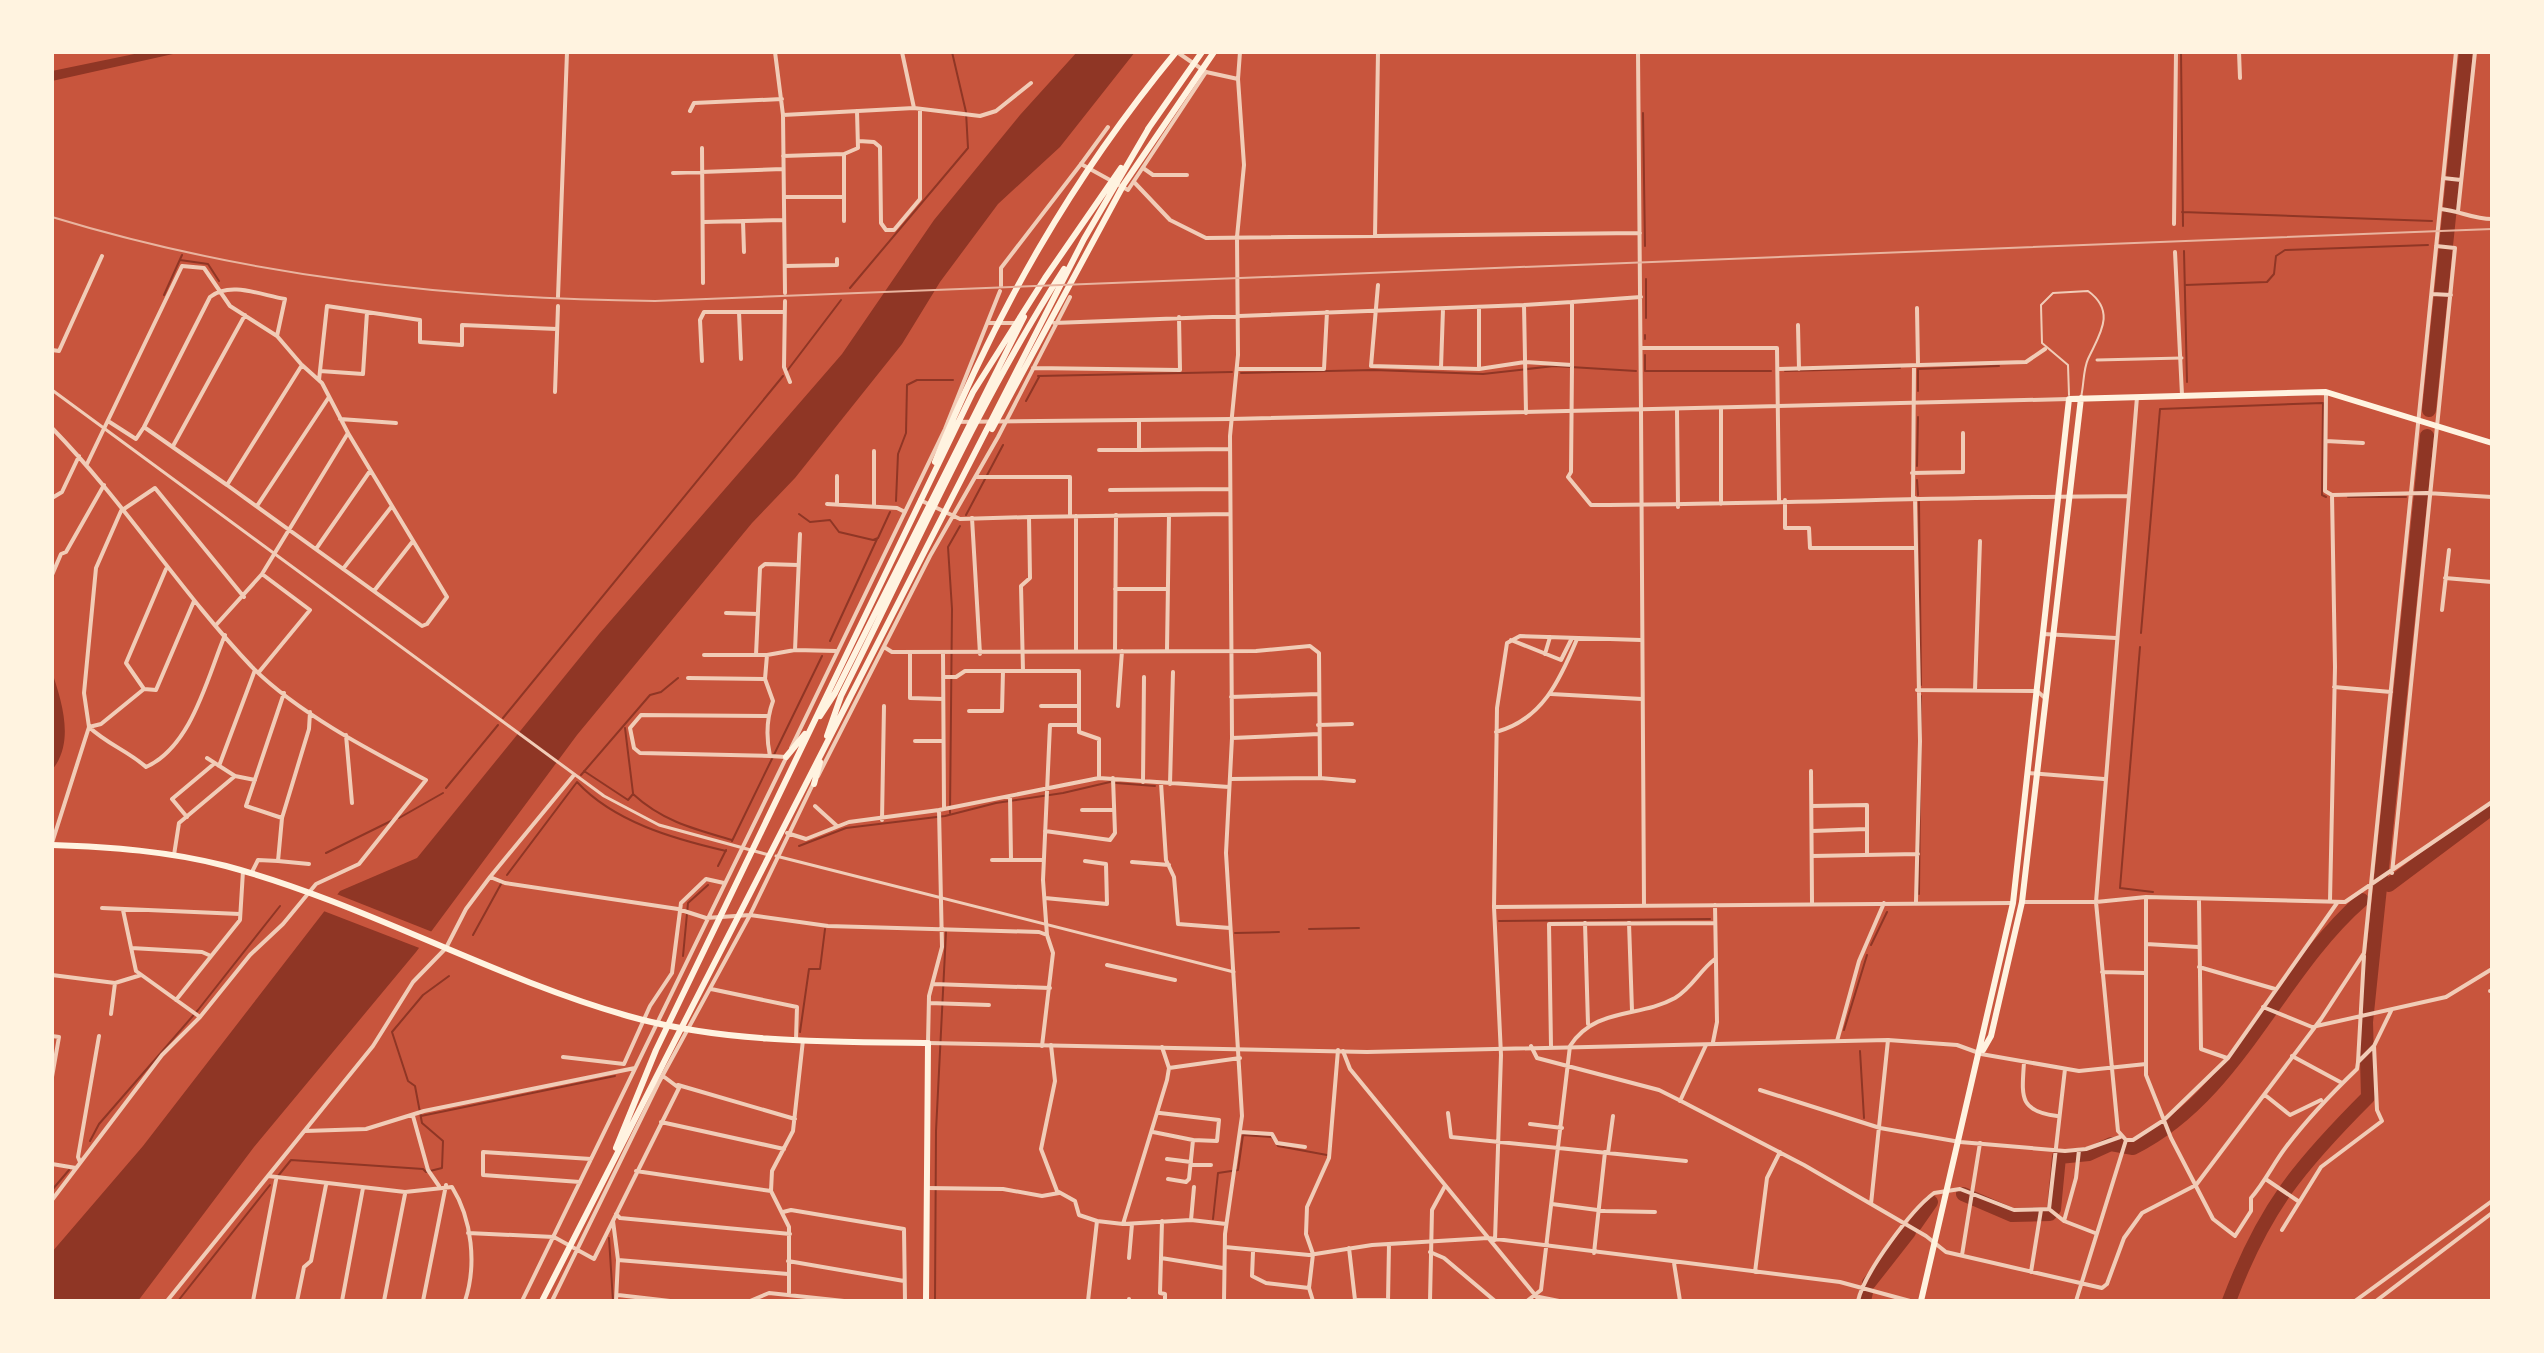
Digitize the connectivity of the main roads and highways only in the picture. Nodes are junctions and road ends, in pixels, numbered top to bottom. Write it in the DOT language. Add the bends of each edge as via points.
graph roads {
  1 [pos="1177,52"];
  2 [pos="1202,52"];
  3 [pos="1214,52"];
  4 [pos="1150,126"];
  5 [pos="1084,239"];
  6 [pos="1045,278"];
  7 [pos="2081,398"];
  8 [pos="2492,443"];
  9 [pos="975,455"];
  10 [pos="916,510"];
  11 [pos="896,577"];
  12 [pos="786,757"];
  13 [pos="814,784"];
  14 [pos="52,844"];
  15 [pos="1981,1054"];
  16 [pos="609,1166"];
  17 [pos="542,1301"];
  18 [pos="926,1301"];
  19 [pos="1921,1301"];
  1 -- 10 [label="main road" via="1091,162 1018,280 965,388"];
  2 -- 4 [label="main road"];
  3 -- 9 [label="main road" via="1151,141 1006,408"];
  4 -- 5 [label="main road"];
  4 -- 6 [label="main road"];
  5 -- 9 [label="main road"];
  5 -- 11 [label="main road" via="1037,312"];
  6 -- 10 [label="main road" via="973,392"];
  6 -- 11 [label="main road"];
  7 -- 8 [label="main road" via="2326,392"];
  7 -- 15 [label="main road" via="2022,902 1991,1036"];
  7 -- 15 [label="main road" via="2069,399 2013,903"];
  9 -- 16 [label="main road"];
  10 -- 16 [label="main road" via="656,1050"];
  11 -- 12 [label="main road" via="835,693"];
  11 -- 13 [label="main road" via="834,714"];
  14 -- 18 [label="main road" via="174,855 243,871 601,1008 657,1023 800,1040 928,1043 932,1188"];
  15 -- 19 [label="main road"];
  16 -- 17 [label="main road"];
}
